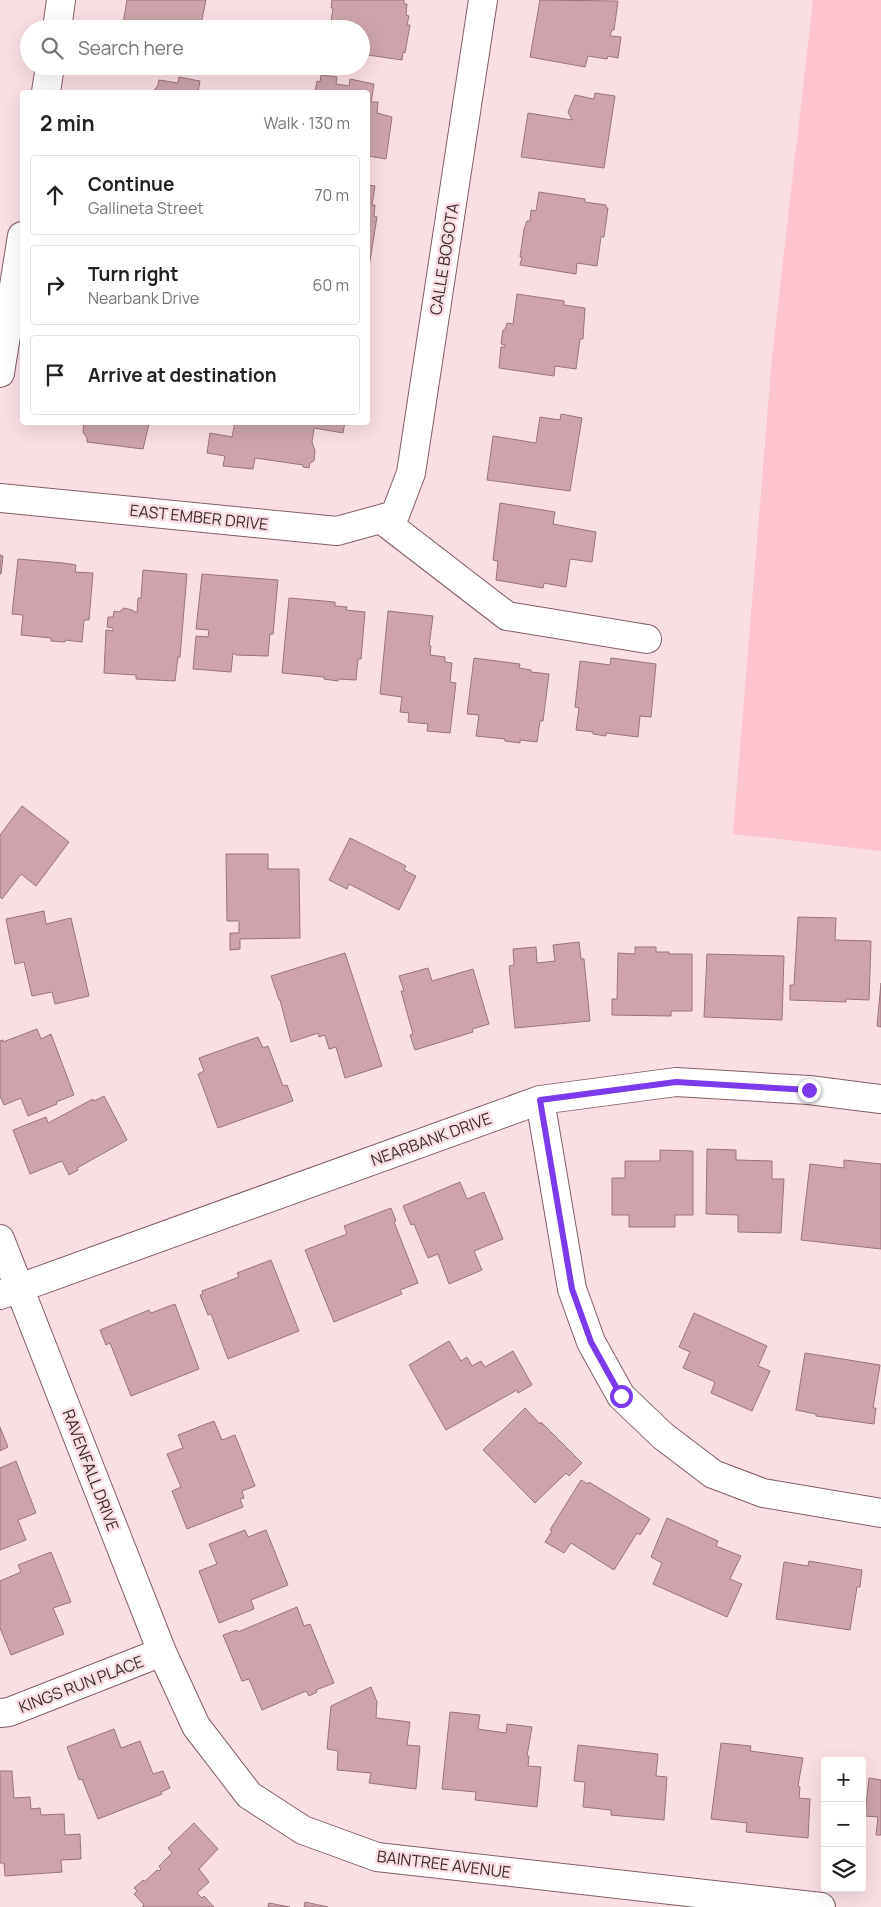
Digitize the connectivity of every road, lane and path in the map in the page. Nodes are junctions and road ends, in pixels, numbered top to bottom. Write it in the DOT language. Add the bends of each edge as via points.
graph roads {
  1 [pos="61,0"];
  2 [pos="484,0"];
  3 [pos="58,20"];
  4 [pos="49,75"];
  5 [pos="46,90"];
  6 [pos="20,248"];
  7 [pos="0,373"];
  8 [pos="0,498"];
  9 [pos="388,517"];
  10 [pos="647,640"];
  11 [pos="881,1099"];
  12 [pos="540,1100"];
  13 [pos="0,1239"];
  14 [pos="10,1291"];
  15 [pos="881,1513"];
  16 [pos="162,1652"];
  17 [pos="0,1714"];
  18 [pos="820,1907"];
  1 -- 3 [label="street"];
  2 -- 9 [label="street, CALLE BOGOTA" via="411,473"];
  4 -- 5 [label="street"];
  6 -- 7 [label="street"];
  8 -- 9 [label="street, EAST EMBER DRIVE" via="337,530"];
  9 -- 10 [label="street" via="507,616"];
  11 -- 12 [label="street, NEARBANK DRIVE" via="809,1090 676,1082"];
  12 -- 14 [label="street, NEARBANK DRIVE"];
  12 -- 15 [label="street" via="572,1289 591,1342 621,1396 663,1436 713,1474 763,1493"];
  13 -- 14 [label="street, RAVENFALL DRIVE"];
  14 -- 16 [label="street, RAVENFALL DRIVE"];
  16 -- 17 [label="street, KINGS RUN PLACE"];
  16 -- 18 [label="street, BAINTREE AVENUE" via="196,1726 249,1795 303,1830 377,1857"];
}
